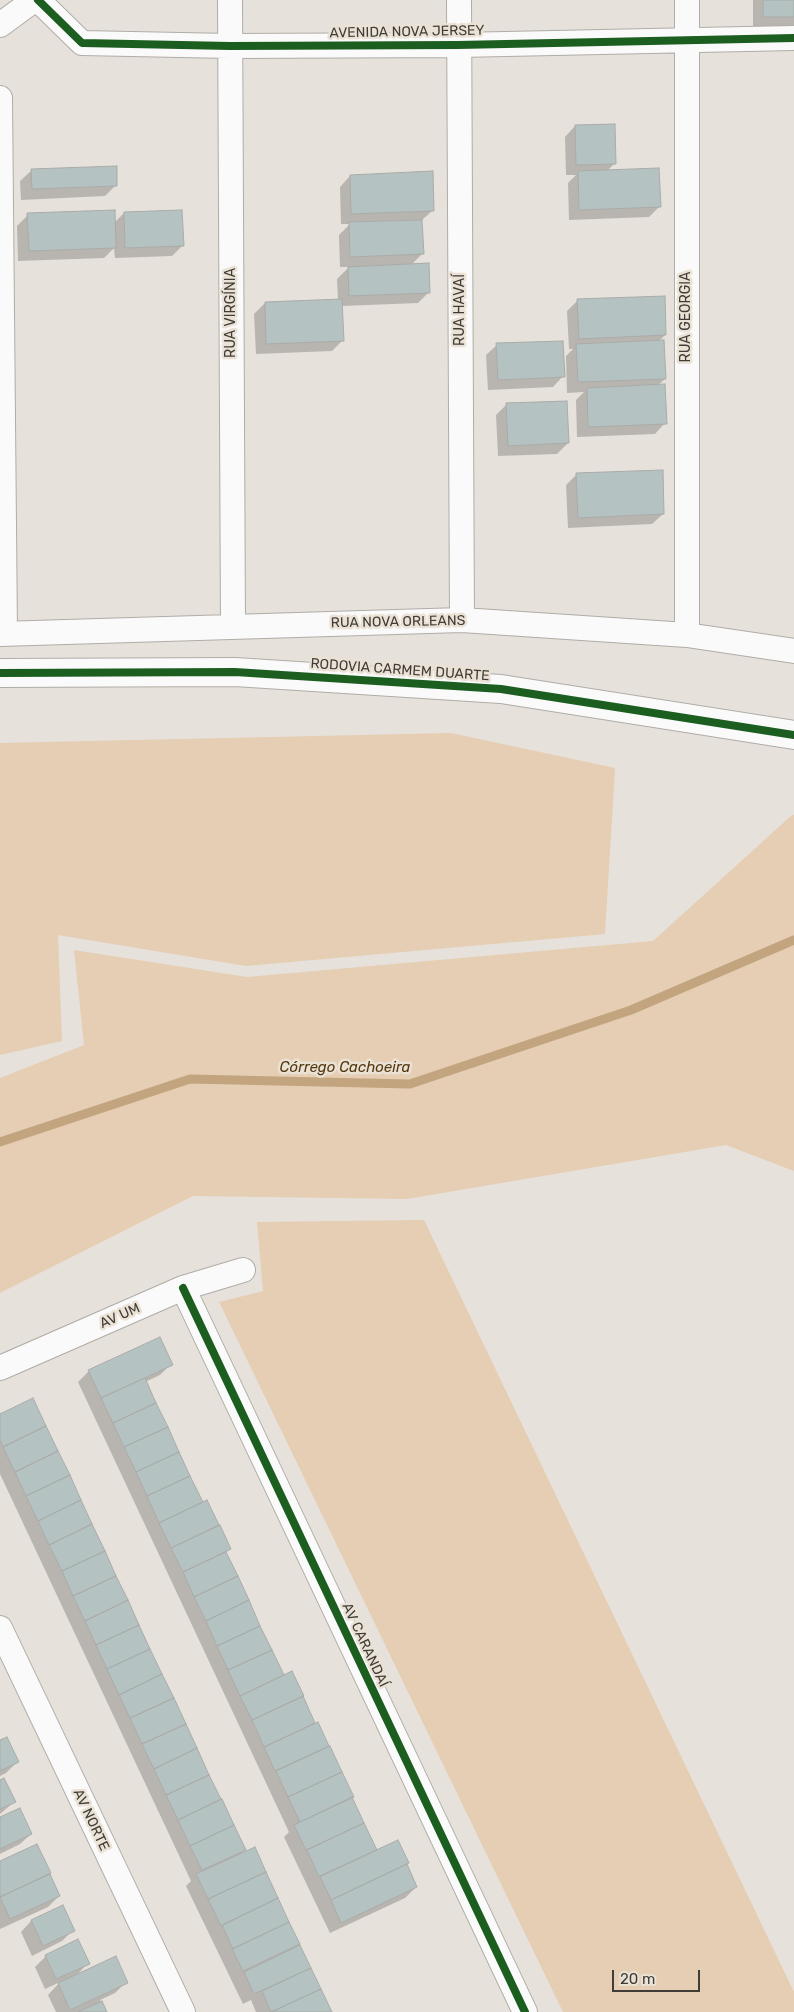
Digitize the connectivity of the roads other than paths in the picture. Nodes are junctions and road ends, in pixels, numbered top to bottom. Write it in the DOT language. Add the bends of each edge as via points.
graph roads {
  1 [pos="36,0"];
  2 [pos="230,0"];
  3 [pos="459,0"];
  4 [pos="686,0"];
  5 [pos="0,25"];
  6 [pos="794,38"];
  7 [pos="686,40"];
  8 [pos="458,45"];
  9 [pos="230,46"];
  10 [pos="0,98"];
  11 [pos="462,620"];
  12 [pos="233,626"];
  13 [pos="2,634"];
  14 [pos="687,635"];
  15 [pos="794,651"];
  16 [pos="0,673"];
  17 [pos="794,734"];
  18 [pos="243,1270"];
  19 [pos="183,1288"];
  20 [pos="0,1368"];
  21 [pos="0,1628"];
  22 [pos="183,2012"];
  23 [pos="525,2012"];
  1 -- 5 [label="street"];
  1 -- 9 [label="street, AVENIDA NOVA JERSEY" via="82,43"];
  2 -- 9 [label="street, RUA VIRGÍNIA"];
  3 -- 8 [label="street, RUA HAVAÍ"];
  4 -- 7 [label="street, RUA GEORGIA"];
  6 -- 7 [label="street, AVENIDA NOVA JERSEY"];
  7 -- 8 [label="street, AVENIDA NOVA JERSEY"];
  7 -- 14 [label="street, RUA GEORGIA"];
  8 -- 9 [label="street, AVENIDA NOVA JERSEY"];
  8 -- 11 [label="street, RUA HAVAÍ"];
  9 -- 12 [label="street, RUA VIRGÍNIA"];
  10 -- 13 [label="street"];
  11 -- 12 [label="street, RUA NOVA ORLEANS"];
  11 -- 14 [label="street, RUA NOVA ORLEANS"];
  12 -- 13 [label="street, RUA NOVA ORLEANS"];
  14 -- 15 [label="street, RUA NOVA ORLEANS"];
  16 -- 17 [label="street, RODOVIA CARMEM DUARTE" via="234,672 501,689"];
  18 -- 19 [label="street, AV UM"];
  19 -- 20 [label="street, AV UM"];
  19 -- 23 [label="street, AV CARANDAÍ"];
  21 -- 22 [label="street, AV NORTE"];
}
